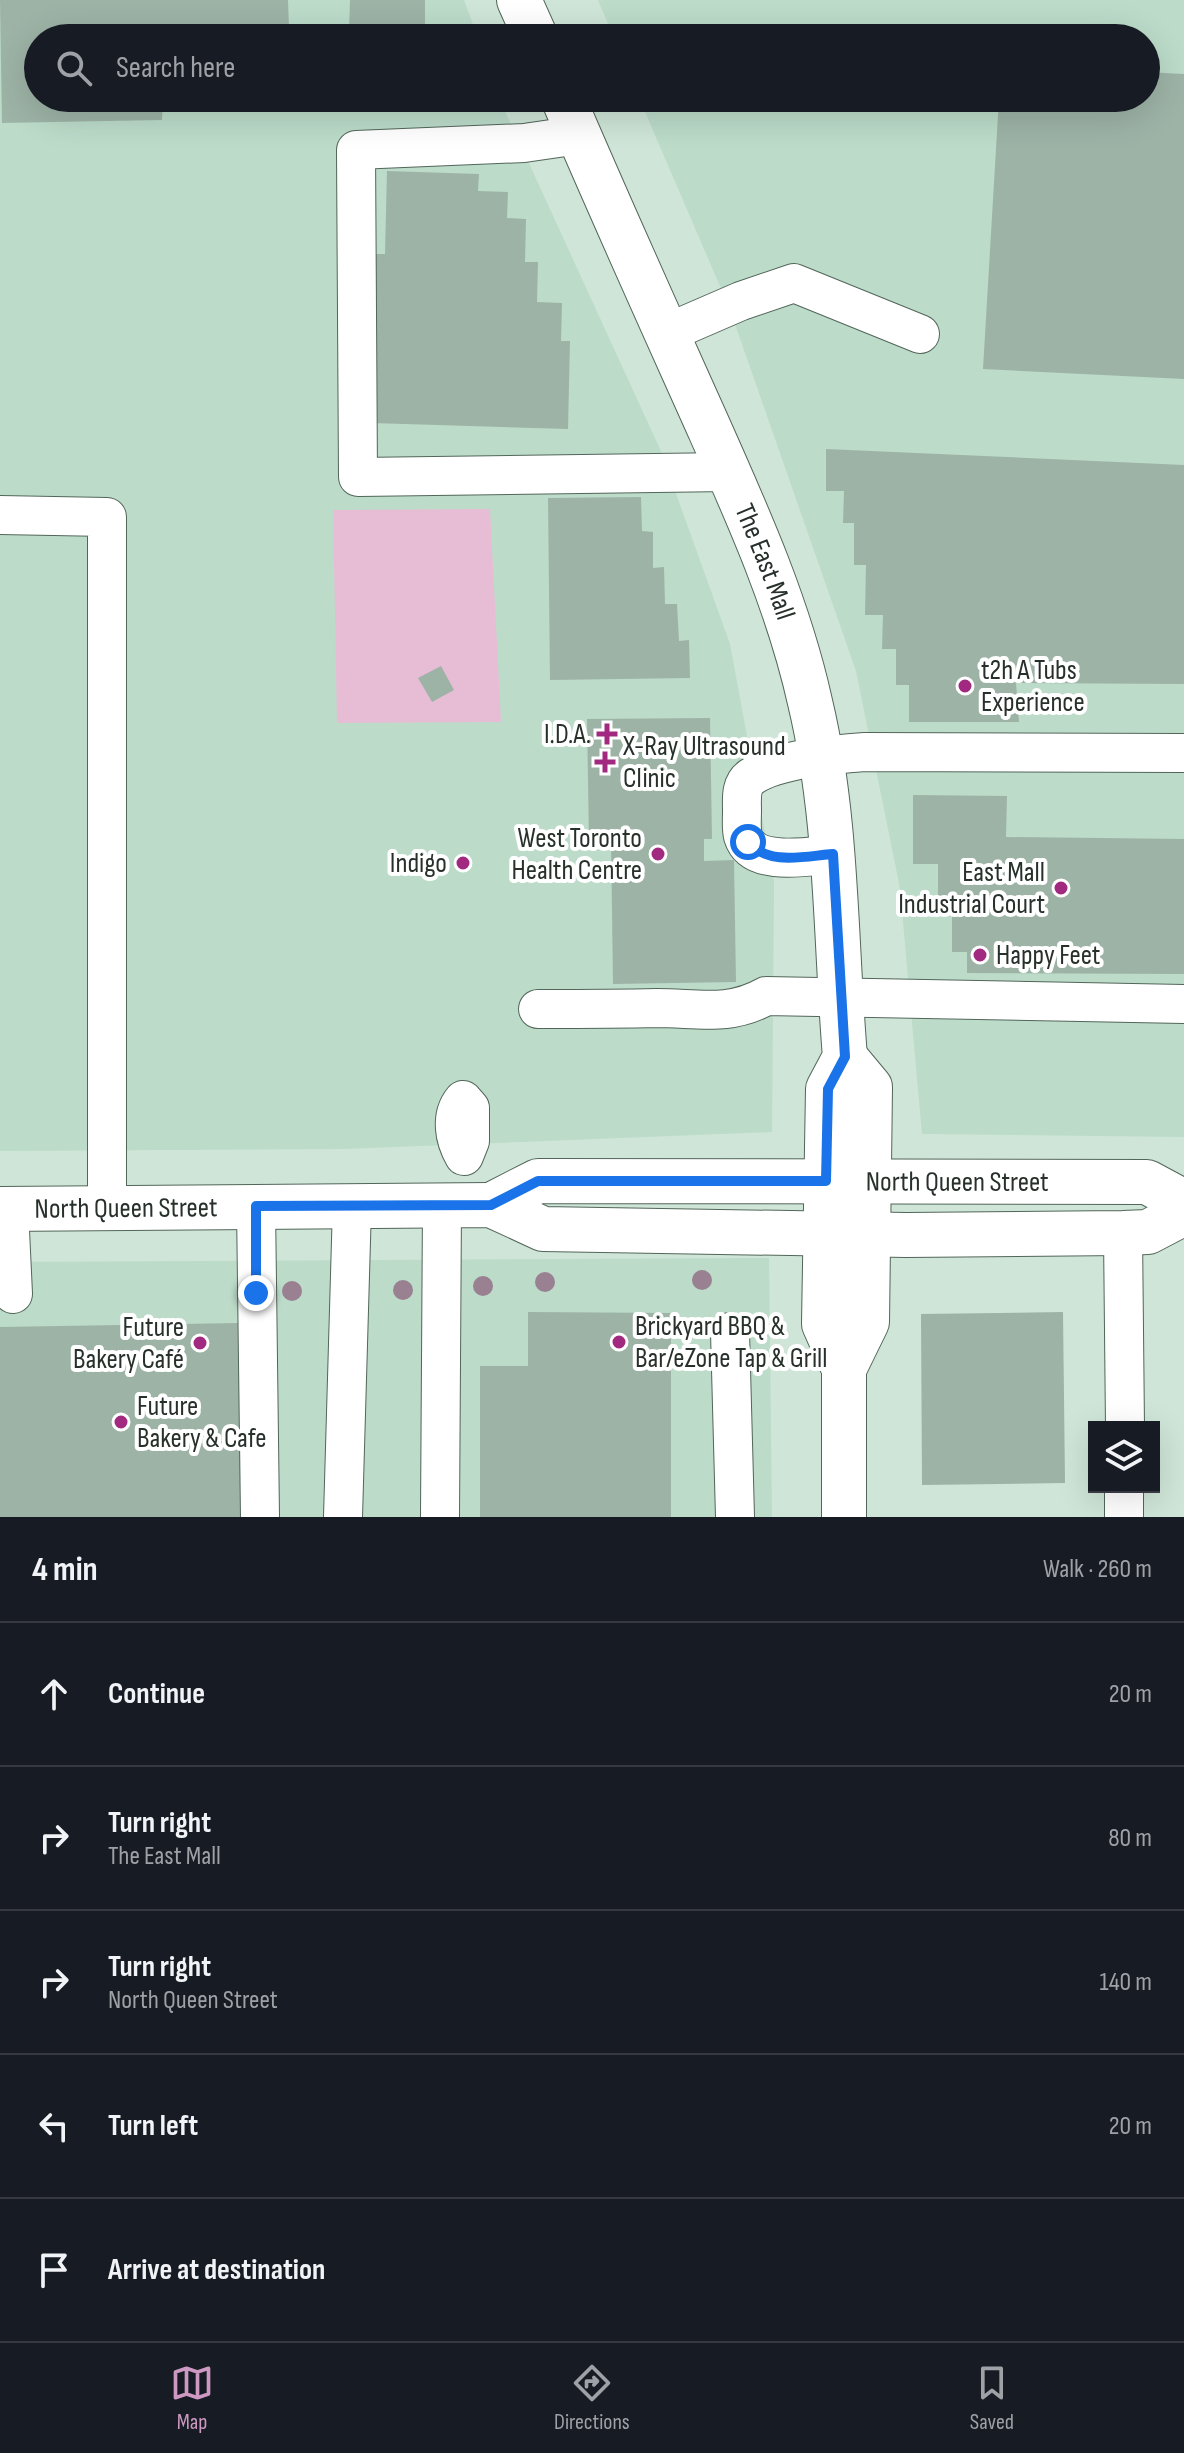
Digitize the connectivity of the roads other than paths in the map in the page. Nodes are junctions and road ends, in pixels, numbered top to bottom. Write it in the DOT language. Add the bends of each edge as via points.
graph roads {
  1 [pos="519,0"];
  2 [pos="530,24"];
  3 [pos="571,117"];
  4 [pos="667,333"];
  5 [pos="920,334"];
  6 [pos="729,472"];
  7 [pos="0,515"];
  8 [pos="1184,753"];
  9 [pos="820,755"];
  10 [pos="833,854"];
  11 [pos="840,998"];
  12 [pos="1184,1004"];
  13 [pos="538,1009"];
  14 [pos="464,1156"];
  15 [pos="847,1181"];
  16 [pos="1184,1202"];
  17 [pos="465,1205"];
  18 [pos="256,1206"];
  19 [pos="352,1206"];
  20 [pos="107,1208"];
  21 [pos="5,1209"];
  22 [pos="1184,1213"];
  23 [pos="1123,1233"];
  24 [pos="846,1234"];
  25 [pos="13,1294"];
  26 [pos="730,1332"];
  27 [pos="1125,1421"];
  28 [pos="1124,1493"];
  29 [pos="260,1517"];
  30 [pos="343,1517"];
  31 [pos="440,1517"];
  32 [pos="735,1517"];
  33 [pos="844,1517"];
  34 [pos="1124,1517"];
  1 -- 2 [label="main road"];
  3 -- 4 [label="main road, The East Mall"];
  3 -- 6 [label="lane" via="524,143 356,150 358,477"];
  4 -- 5 [label="lane" via="794,283"];
  4 -- 6 [label="main road, The East Mall"];
  6 -- 9 [label="main road, The East Mall" via="785,612"];
  7 -- 20 [label="lane" via="107,517"];
  8 -- 9 [label="lane"];
  9 -- 10 [label="main road, The East Mall"];
  9 -- 10 [label="lane" via="749,778 742,792 743,835 760,853 776,857"];
  10 -- 11 [label="main road, The East Mall"];
  11 -- 12 [label="lane"];
  11 -- 13 [label="lane" via="749,994 678,1008"];
  11 -- 15 [label="main road, The East Mall" via="845,1057 828,1089"];
  14 -- 17 [label="lane"];
  15 -- 16 [label="main road, North Queen Street" via="1147,1182"];
  15 -- 17 [label="main road, North Queen Street" via="538,1181"];
  15 -- 24 [label="main road, The East Mall"];
  17 -- 19 [label="main road, North Queen Street"];
  17 -- 24 [label="main road, North Queen Street" via="543,1229"];
  17 -- 31 [label="lane"];
  18 -- 19 [label="main road, North Queen Street"];
  18 -- 20 [label="main road, North Queen Street"];
  18 -- 29 [label="lane"];
  19 -- 30 [label="lane"];
  20 -- 21 [label="main road, North Queen Street"];
  21 -- 25 [label="lane"];
  22 -- 23 [label="main road, North Queen Street" via="1148,1232"];
  23 -- 24 [label="main road, North Queen Street"];
  23 -- 27 [label="lane"];
  24 -- 33 [label="main road, The East Mall" via="824,1324 844,1369"];
  26 -- 32 [label="lane"];
  28 -- 34 [label="lane"];
}
